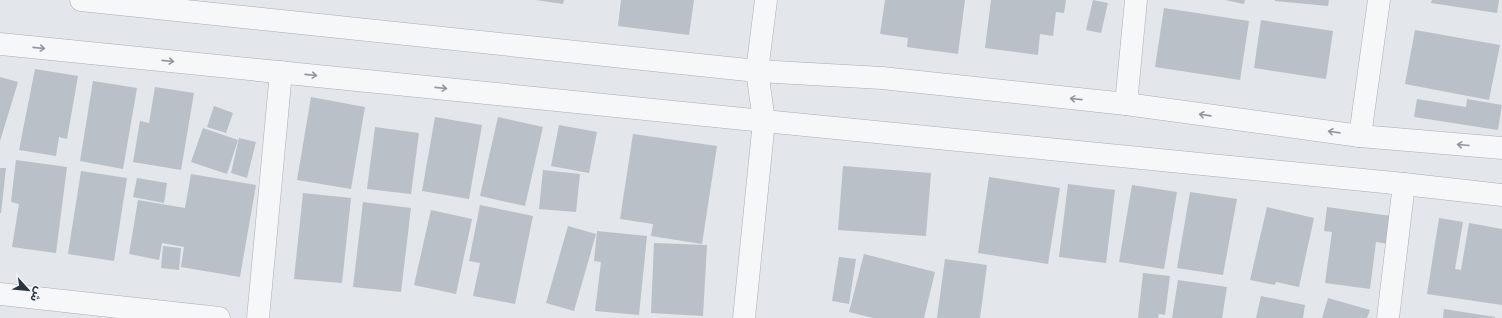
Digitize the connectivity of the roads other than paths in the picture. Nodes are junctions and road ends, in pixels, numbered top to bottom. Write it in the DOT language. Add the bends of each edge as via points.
graph roads {
  1 [pos="81,0"];
  2 [pos="766,0"];
  3 [pos="1136,0"];
  4 [pos="1379,0"];
  5 [pos="0,44"];
  6 [pos="757,71"];
  7 [pos="281,72"];
  8 [pos="1126,104"];
  9 [pos="764,121"];
  10 [pos="1360,136"];
  11 [pos="1502,148"];
  12 [pos="1404,184"];
  13 [pos="1502,195"];
  14 [pos="0,294"];
  15 [pos="219,318"];
  16 [pos="258,318"];
  17 [pos="744,318"];
  18 [pos="1388,318"];
  1 -- 6 [label="street"];
  2 -- 6 [label="street"];
  3 -- 8 [label="street"];
  4 -- 10 [label="street"];
  5 -- 7 [label="street, one-way"];
  8 -- 6 [label="street, one-way" via="882,78"];
  6 -- 9 [label="street"];
  7 -- 9 [label="street, one-way"];
  7 -- 16 [label="street"];
  10 -- 8 [label="street, one-way"];
  9 -- 12 [label="street"];
  9 -- 17 [label="street"];
  11 -- 10 [label="street, one-way"];
  12 -- 13 [label="street"];
  12 -- 18 [label="street"];
  14 -- 15 [label="street"];
}
